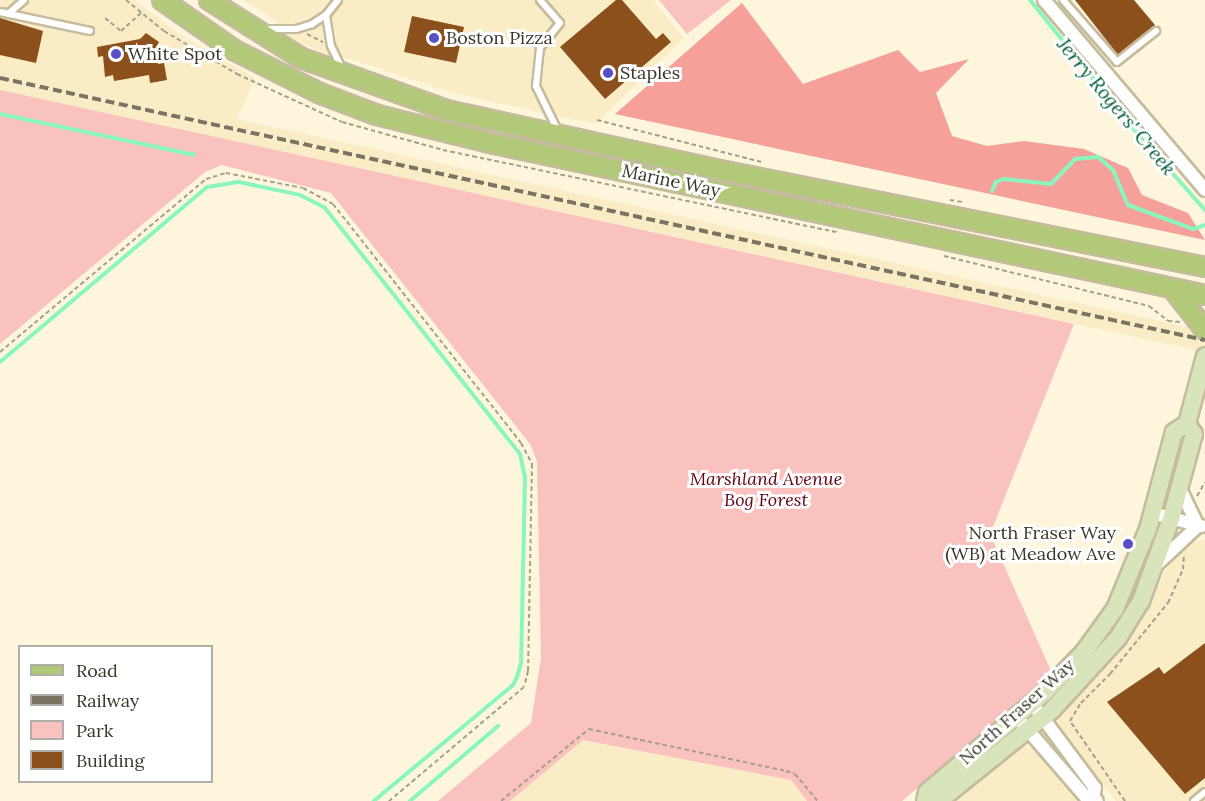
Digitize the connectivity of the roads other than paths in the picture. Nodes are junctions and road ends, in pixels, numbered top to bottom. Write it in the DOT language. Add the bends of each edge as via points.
graph roads {
  1 [pos="24,0"];
  2 [pos="162,0"];
  3 [pos="209,0"];
  4 [pos="338,0"];
  5 [pos="540,0"];
  6 [pos="1044,0"];
  7 [pos="1063,0"];
  8 [pos="0,12"];
  9 [pos="8,14"];
  10 [pos="326,15"];
  11 [pos="254,29"];
  12 [pos="90,31"];
  13 [pos="1156,31"];
  14 [pos="346,76"];
  15 [pos="561,136"];
  16 [pos="1205,190"];
  17 [pos="1205,267"];
  18 [pos="1173,289"];
  19 [pos="1205,295"];
  20 [pos="1205,330"];
  21 [pos="1205,356"];
  22 [pos="1187,424"];
  23 [pos="1186,495"];
  24 [pos="1152,513"];
  25 [pos="1172,519"];
  26 [pos="1201,526"];
  27 [pos="1156,565"];
  28 [pos="1031,702"];
  29 [pos="1015,715"];
  30 [pos="1043,718"];
  31 [pos="1027,731"];
  32 [pos="1205,792"];
  33 [pos="1095,798"];
  34 [pos="925,801"];
  35 [pos="939,801"];
  36 [pos="1194,801"];
  1 -- 9 [label="lane"];
  2 -- 18 [label="main road, Marine Way" via="234,50 309,88 377,115 489,143"];
  3 -- 11 [label="main road, Marine Way"];
  4 -- 10 [label="lane"];
  5 -- 15 [label="lane" via="560,23 540,48 536,86"];
  6 -- 16 [label="street"];
  7 -- 13 [label="lane" via="1117,62"];
  8 -- 9 [label="lane"];
  9 -- 12 [label="lane"];
  10 -- 11 [label="lane" via="296,29"];
  10 -- 14 [label="lane" via="331,46"];
  11 -- 14 [label="main road, Marine Way" via="301,58"];
  14 -- 15 [label="main road, Marine Way" via="446,110"];
  15 -- 17 [label="main road, Marine Way"];
  18 -- 19 [label="main road, Marine Way"];
  18 -- 20 [label="main road"];
  21 -- 22 [label="street, North Fraser Way"];
  22 -- 23 [label="street, North Fraser Way" via="1194,434"];
  22 -- 24 [label="street, North Fraser Way" via="1174,432"];
  23 -- 25 [label="street, North Fraser Way"];
  23 -- 26 [label="street"];
  24 -- 25 [label="street"];
  24 -- 28 [label="street, North Fraser Way" via="1115,609 1084,652"];
  25 -- 26 [label="street"];
  25 -- 27 [label="street, North Fraser Way"];
  26 -- 27 [label="street"];
  27 -- 30 [label="street, North Fraser Way" via="1118,638"];
  28 -- 29 [label="street, North Fraser Way"];
  28 -- 30 [label="street"];
  29 -- 31 [label="street"];
  29 -- 34 [label="street, North Fraser Way" via="927,792"];
  30 -- 31 [label="street, North Fraser Way"];
  30 -- 33 [label="street" via="1095,788"];
  31 -- 33 [label="street" via="1084,795"];
  31 -- 35 [label="street, North Fraser Way"];
  32 -- 36 [label="lane"];
}
